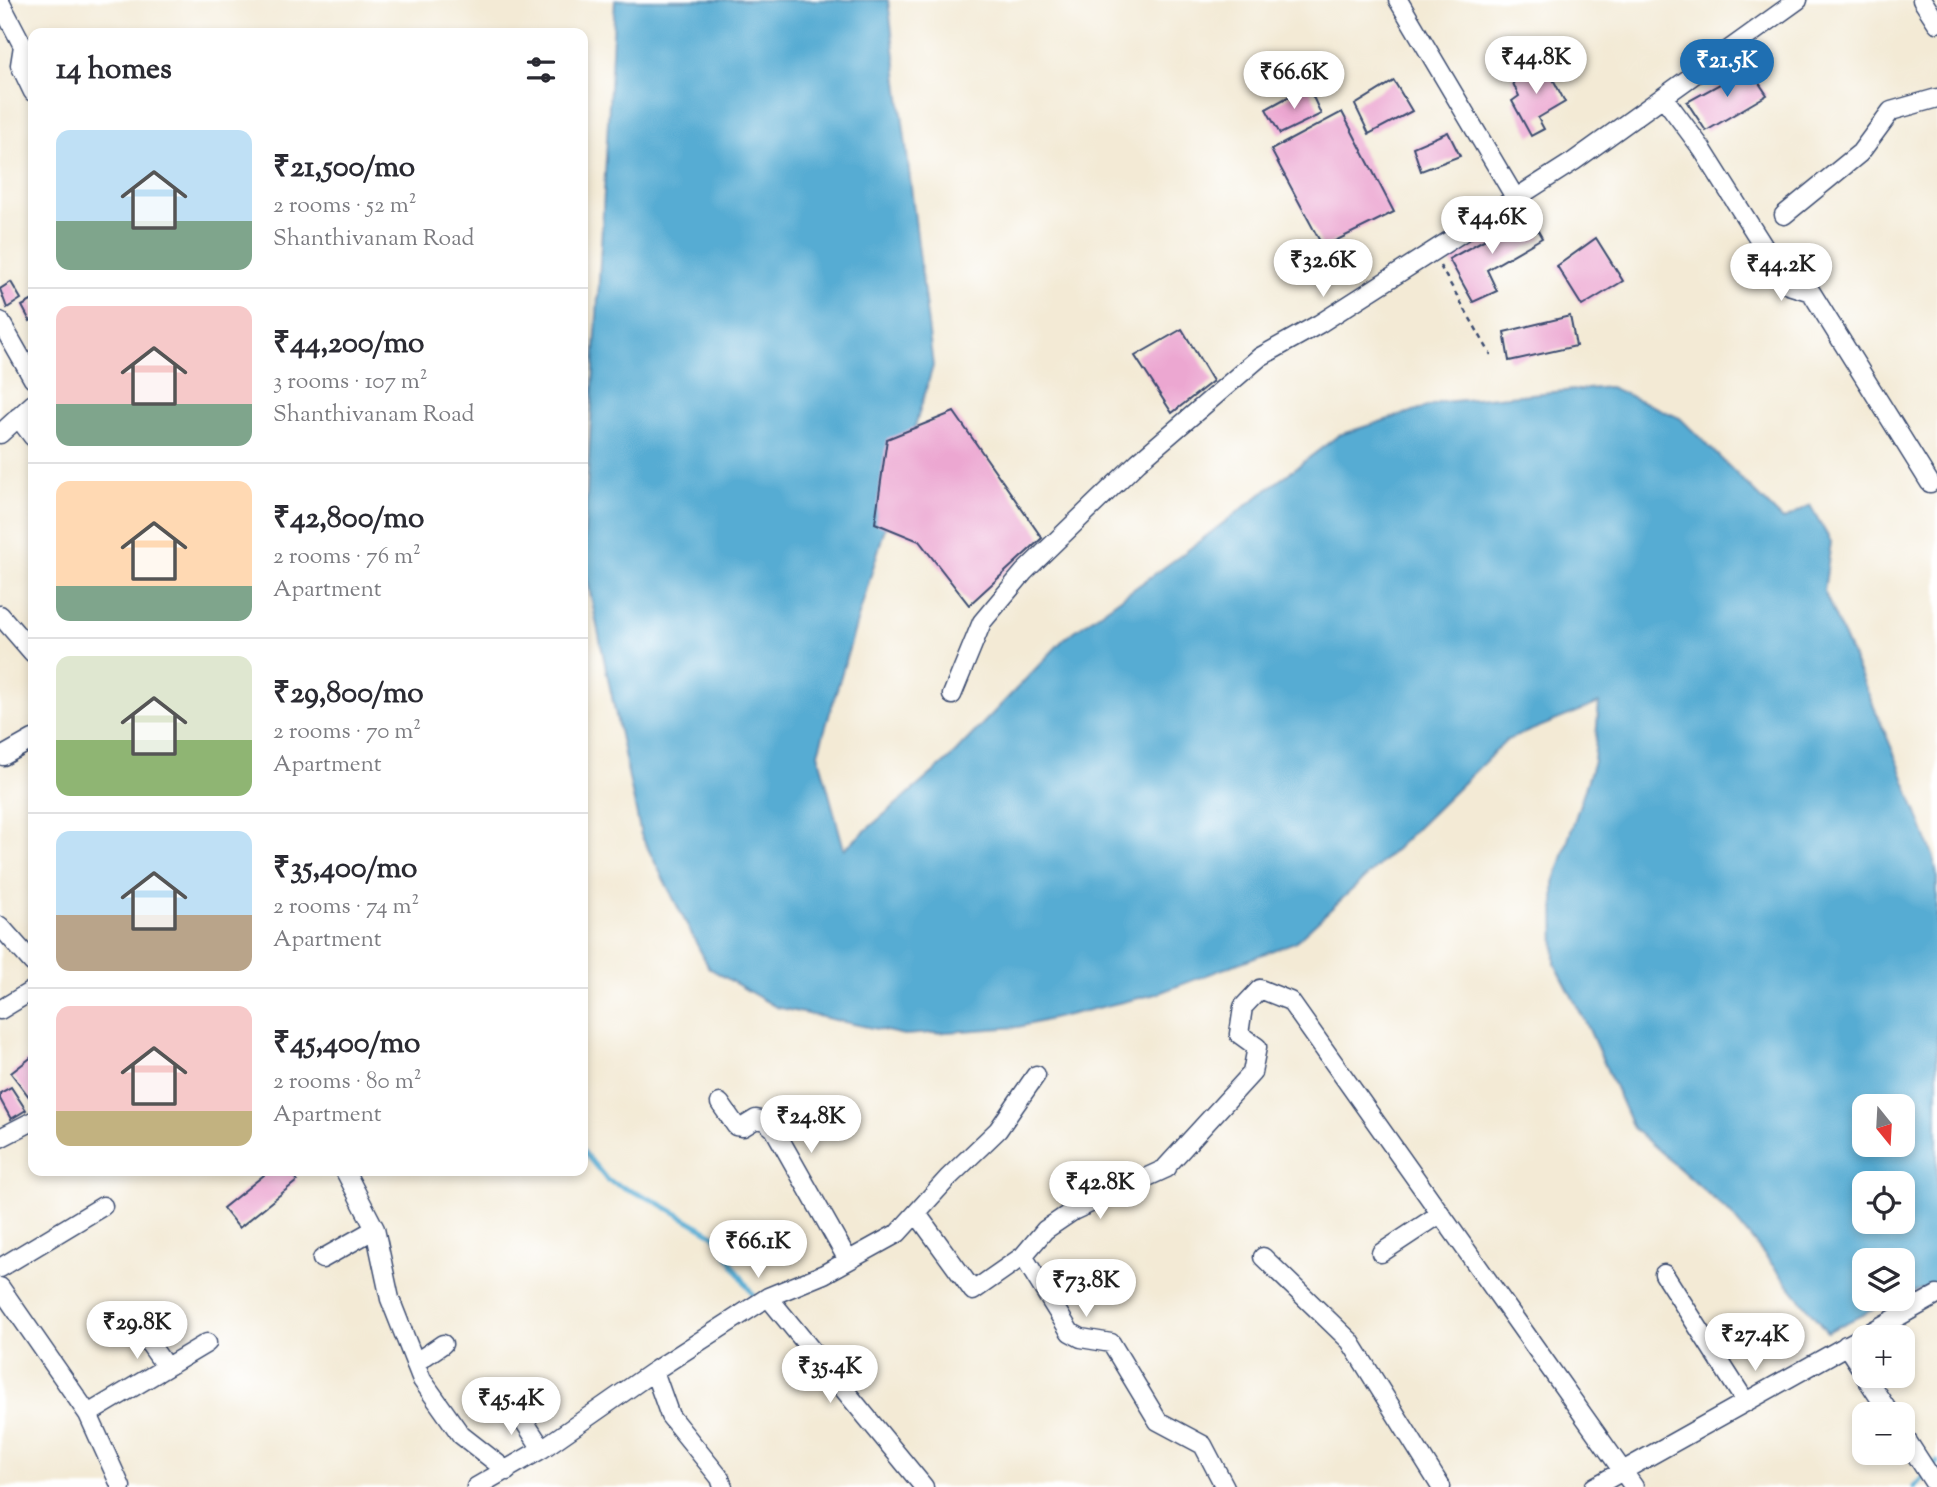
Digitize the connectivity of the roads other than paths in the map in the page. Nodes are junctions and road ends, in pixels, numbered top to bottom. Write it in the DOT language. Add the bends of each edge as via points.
graph roads {
  1 [pos="1398,0"];
  2 [pos="1798,0"];
  3 [pos="1922,0"];
  4 [pos="0,2"];
  5 [pos="1937,23"];
  6 [pos="28,82"];
  7 [pos="1664,98"];
  8 [pos="1937,98"];
  9 [pos="1516,199"];
  10 [pos="1784,215"];
  11 [pos="0,321"];
  12 [pos="28,370"];
  13 [pos="28,409"];
  14 [pos="18,418"];
  15 [pos="28,431"];
  16 [pos="0,434"];
  17 [pos="1930,483"];
  18 [pos="0,615"];
  19 [pos="28,647"];
  20 [pos="951,695"];
  21 [pos="28,742"];
  22 [pos="3,756"];
  23 [pos="0,926"];
  24 [pos="28,957"];
  25 [pos="28,993"];
  26 [pos="0,1010"];
  27 [pos="1036,1074"];
  28 [pos="720,1103"];
  29 [pos="28,1124"];
  30 [pos="0,1138"];
  31 [pos="348,1176"];
  32 [pos="103,1206"];
  33 [pos="917,1214"];
  34 [pos="1440,1214"];
  35 [pos="375,1229"];
  36 [pos="1381,1253"];
  37 [pos="1023,1256"];
  38 [pos="1263,1257"];
  39 [pos="322,1259"];
  40 [pos="848,1260"];
  41 [pos="0,1268"];
  42 [pos="1664,1274"];
  43 [pos="0,1287"];
  44 [pos="1937,1295"];
  45 [pos="768,1297"];
  46 [pos="142,1333"];
  47 [pos="207,1343"];
  48 [pos="443,1344"];
  49 [pos="1846,1345"];
  50 [pos="1852,1354"];
  51 [pos="415,1363"];
  52 [pos="166,1367"];
  53 [pos="654,1370"];
  54 [pos="1745,1401"];
  55 [pos="513,1404"];
  56 [pos="88,1414"];
  57 [pos="542,1449"];
  58 [pos="1915,1454"];
  59 [pos="1622,1470"];
  60 [pos="507,1471"];
  61 [pos="1935,1484"];
  62 [pos="121,1487"];
  63 [pos="476,1487"];
  64 [pos="723,1487"];
  65 [pos="924,1487"];
  66 [pos="1225,1487"];
  67 [pos="1441,1487"];
  68 [pos="1594,1487"];
  69 [pos="1634,1487"];
  1 -- 9 [label="street"];
  2 -- 7 [label="street"];
  3 -- 5 [label="street"];
  4 -- 6 [label="street" via="23,46 20,65"];
  7 -- 9 [label="street"];
  7 -- 17 [label="street" via="1788,285 1811,292"];
  8 -- 10 [label="street" via="1891,111 1860,153"];
  9 -- 20 [label="street" via="1260,357 1138,462 1024,572 982,622"];
  11 -- 12 [label="street"];
  13 -- 14 [label="street"];
  14 -- 15 [label="street"];
  14 -- 16 [label="street"];
  18 -- 19 [label="street"];
  21 -- 22 [label="street"];
  23 -- 24 [label="street"];
  25 -- 26 [label="street"];
  27 -- 33 [label="street" via="998,1130"];
  28 -- 40 [label="street" via="736,1126 756,1119 774,1129"];
  29 -- 30 [label="street"];
  31 -- 35 [label="street"];
  32 -- 41 [label="street"];
  33 -- 37 [label="street" via="972,1291"];
  33 -- 40 [label="street" via="898,1233"];
  34 -- 36 [label="street"];
  34 -- 37 [label="street" via="1290,1001 1260,989 1243,1007 1239,1034 1257,1046 1252,1073 1166,1168 1057,1221"];
  34 -- 59 [label="street"];
  35 -- 39 [label="street"];
  35 -- 51 [label="street" via="390,1299"];
  37 -- 66 [label="street" via="1070,1332 1111,1343 1158,1421 1203,1445"];
  38 -- 67 [label="street" via="1349,1341"];
  40 -- 45 [label="street"];
  42 -- 54 [label="street"];
  43 -- 56 [label="street"];
  44 -- 49 [label="street"];
  45 -- 53 [label="street"];
  45 -- 65 [label="street"];
  46 -- 52 [label="street"];
  47 -- 52 [label="street"];
  48 -- 51 [label="street"];
  49 -- 50 [label="street"];
  49 -- 54 [label="street"];
  51 -- 60 [label="street" via="461,1435"];
  52 -- 56 [label="street"];
  53 -- 57 [label="street"];
  53 -- 64 [label="street" via="670,1416"];
  54 -- 59 [label="street"];
  55 -- 57 [label="street"];
  56 -- 62 [label="street"];
  57 -- 60 [label="street"];
  58 -- 61 [label="street"];
  59 -- 68 [label="street"];
  59 -- 69 [label="street"];
  60 -- 63 [label="street"];
}
